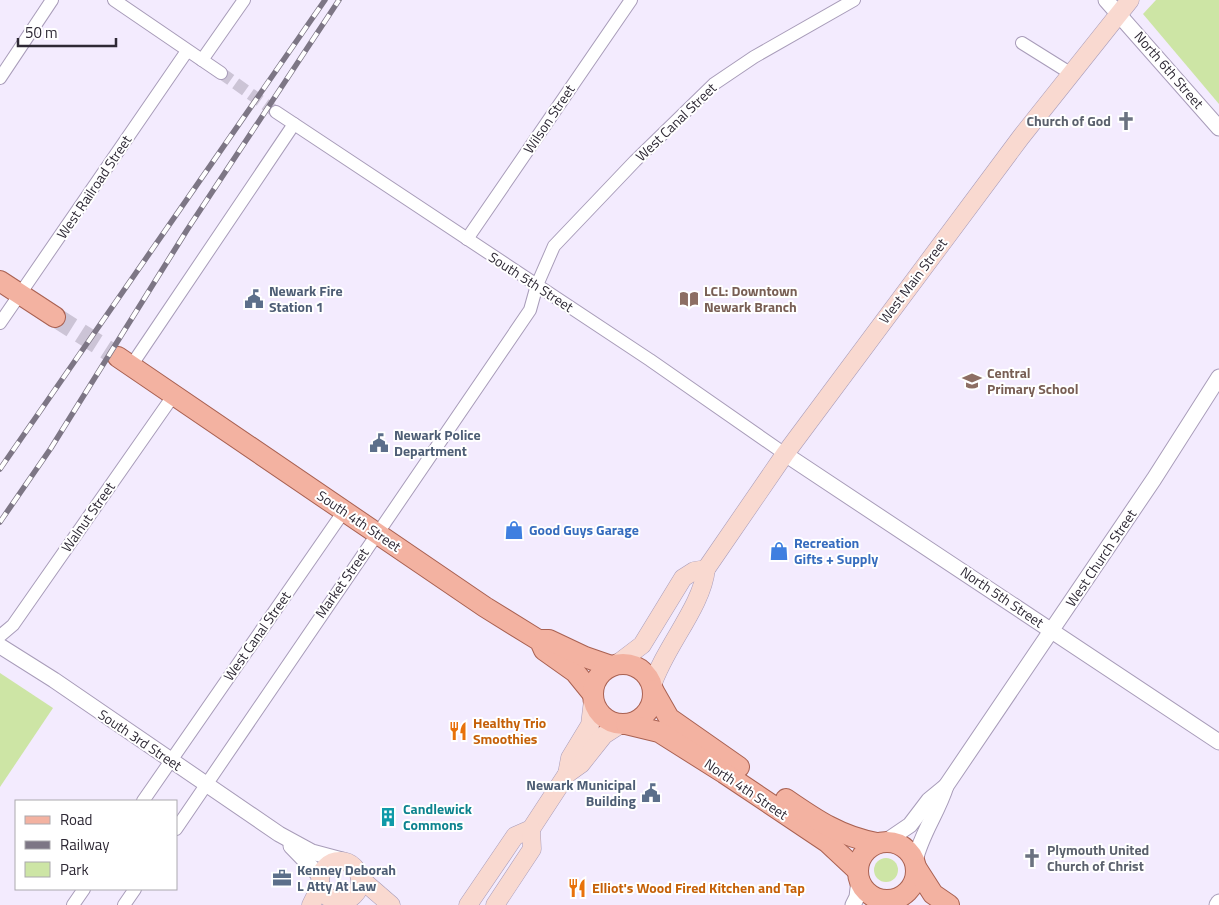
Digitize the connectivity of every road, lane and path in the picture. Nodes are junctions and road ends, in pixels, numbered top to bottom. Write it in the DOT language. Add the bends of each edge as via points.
graph roads {
  1 [pos="52,0"];
  2 [pos="114,0"];
  3 [pos="244,0"];
  4 [pos="631,0"];
  5 [pos="854,0"];
  6 [pos="1106,0"];
  7 [pos="1125,6"];
  8 [pos="1022,43"];
  9 [pos="187,51"];
  10 [pos="202,60"];
  11 [pos="221,73"];
  12 [pos="1070,73"];
  13 [pos="0,78"];
  14 [pos="276,112"];
  15 [pos="294,124"];
  16 [pos="1219,128"];
  17 [pos="467,239"];
  18 [pos="0,282"];
  19 [pos="537,285"];
  20 [pos="20,295"];
  21 [pos="55,317"];
  22 [pos="0,322"];
  23 [pos="124,361"];
  24 [pos="1219,377"];
  25 [pos="173,396"];
  26 [pos="785,454"];
  27 [pos="344,511"];
  28 [pos="377,533"];
  29 [pos="706,569"];
  30 [pos="1052,630"];
  31 [pos="0,636"];
  32 [pos="540,641"];
  33 [pos="0,646"];
  34 [pos="614,665"];
  35 [pos="653,688"];
  36 [pos="593,696"];
  37 [pos="624,724"];
  38 [pos="1219,742"];
  39 [pos="171,760"];
  40 [pos="567,774"];
  41 [pos="206,785"];
  42 [pos="946,786"];
  43 [pos="144,800"];
  44 [pos="178,826"];
  45 [pos="531,829"];
  46 [pos="279,834"];
  47 [pos="881,843"];
  48 [pos="342,860"];
  49 [pos="916,865"];
  50 [pos="859,876"];
  51 [pos="360,879"];
  52 [pos="321,881"];
  53 [pos="83,890"];
  54 [pos="134,890"];
  55 [pos="888,901"];
  56 [pos="350,902"];
  57 [pos="72,905"];
  58 [pos="124,905"];
  59 [pos="311,905"];
  60 [pos="390,905"];
  61 [pos="468,905"];
  62 [pos="495,905"];
  63 [pos="853,905"];
  64 [pos="917,905"];
  65 [pos="949,905"];
  1 -- 13 [label="street"];
  2 -- 9 [label="street"];
  3 -- 10 [label="street"];
  4 -- 17 [label="street, Wilson Street"];
  5 -- 19 [label="street, West Canal Street" via="725,74 554,246"];
  6 -- 7 [label="street, North 6th Street"];
  7 -- 12 [label="main road, West Main Street"];
  7 -- 16 [label="street, North 6th Street"];
  8 -- 12 [label="street"];
  9 -- 10 [label="street"];
  9 -- 20 [label="street, West Railroad Street"];
  10 -- 11 [label="street"];
  12 -- 26 [label="main road, West Main Street"];
  14 -- 15 [label="street, South 5th Street"];
  15 -- 17 [label="street, South 5th Street"];
  15 -- 23 [label="street"];
  17 -- 19 [label="street, South 5th Street"];
  18 -- 20 [label="main road"];
  19 -- 26 [label="street, South 5th Street"];
  19 -- 28 [label="street, Market Street" via="530,310"];
  20 -- 21 [label="main road"];
  20 -- 22 [label="street, West Railroad Street"];
  23 -- 25 [label="main road, South 4th Street"];
  24 -- 30 [label="street, West Church Street"];
  25 -- 27 [label="main road, South 4th Street"];
  25 -- 31 [label="street, Walnut Street" via="13,625"];
  26 -- 29 [label="main road, West Main Street"];
  26 -- 30 [label="street, North 5th Street"];
  27 -- 28 [label="main road, South 4th Street"];
  27 -- 39 [label="street, West Canal Street"];
  28 -- 32 [label="main road, South 4th Street"];
  28 -- 41 [label="street, Market Street"];
  29 -- 34 [label="main road" via="694,571 683,578 642,645"];
  29 -- 35 [label="main road, West Main Street" via="704,584 662,660"];
  30 -- 38 [label="street, North 5th Street"];
  30 -- 42 [label="street, West Church Street"];
  32 -- 34 [label="main road" via="549,640 585,657"];
  32 -- 36 [label="main road, South 4th Street" via="544,650 575,672"];
  33 -- 39 [label="street, South 3rd Street"];
  34 -- 35 [label="main road" via="626,664 643,671"];
  34 -- 36 [label="main road" via="598,677"];
  35 -- 37 [label="main road" via="647,713"];
  35 -- 47 [label="main road, North 4th Street" via="669,718 738,767 830,828 848,837"];
  36 -- 37 [label="main road" via="603,717"];
  36 -- 40 [label="main road" via="590,725 570,758"];
  37 -- 40 [label="main road" via="604,735 581,764"];
  37 -- 50 [label="main road, North 4th Street" via="659,732 716,768 827,842"];
  39 -- 41 [label="street, South 3rd Street"];
  39 -- 43 [label="street, West Canal Street"];
  40 -- 45 [label="main road"];
  41 -- 44 [label="street, Market Street"];
  41 -- 46 [label="street, South 3rd Street"];
  42 -- 47 [label="street, West Church Street" via="929,800 910,825"];
  42 -- 49 [label="street, West Church Street" via="939,808 918,846"];
  45 -- 61 [label="main road" via="515,836"];
  45 -- 62 [label="main road" via="532,849"];
  46 -- 48 [label="street, South 3rd Street" via="312,852"];
  46 -- 52 [label="street, South 3rd Street"];
  47 -- 49 [label="main road" via="903,846"];
  47 -- 50 [label="main road" via="865,851"];
  48 -- 51 [label="main road" via="355,866"];
  48 -- 52 [label="main road" via="326,866"];
  49 -- 55 [label="main road" via="912,887"];
  49 -- 65 [label="main road" via="933,894"];
  50 -- 55 [label="main road" via="870,895"];
  50 -- 63 [label="street"];
  51 -- 56 [label="main road" via="360,888"];
  51 -- 60 [label="main road"];
  52 -- 56 [label="main road" via="329,897"];
  52 -- 59 [label="main road"];
  53 -- 57 [label="street"];
  54 -- 58 [label="street"];
  55 -- 64 [label="main road"];
}
